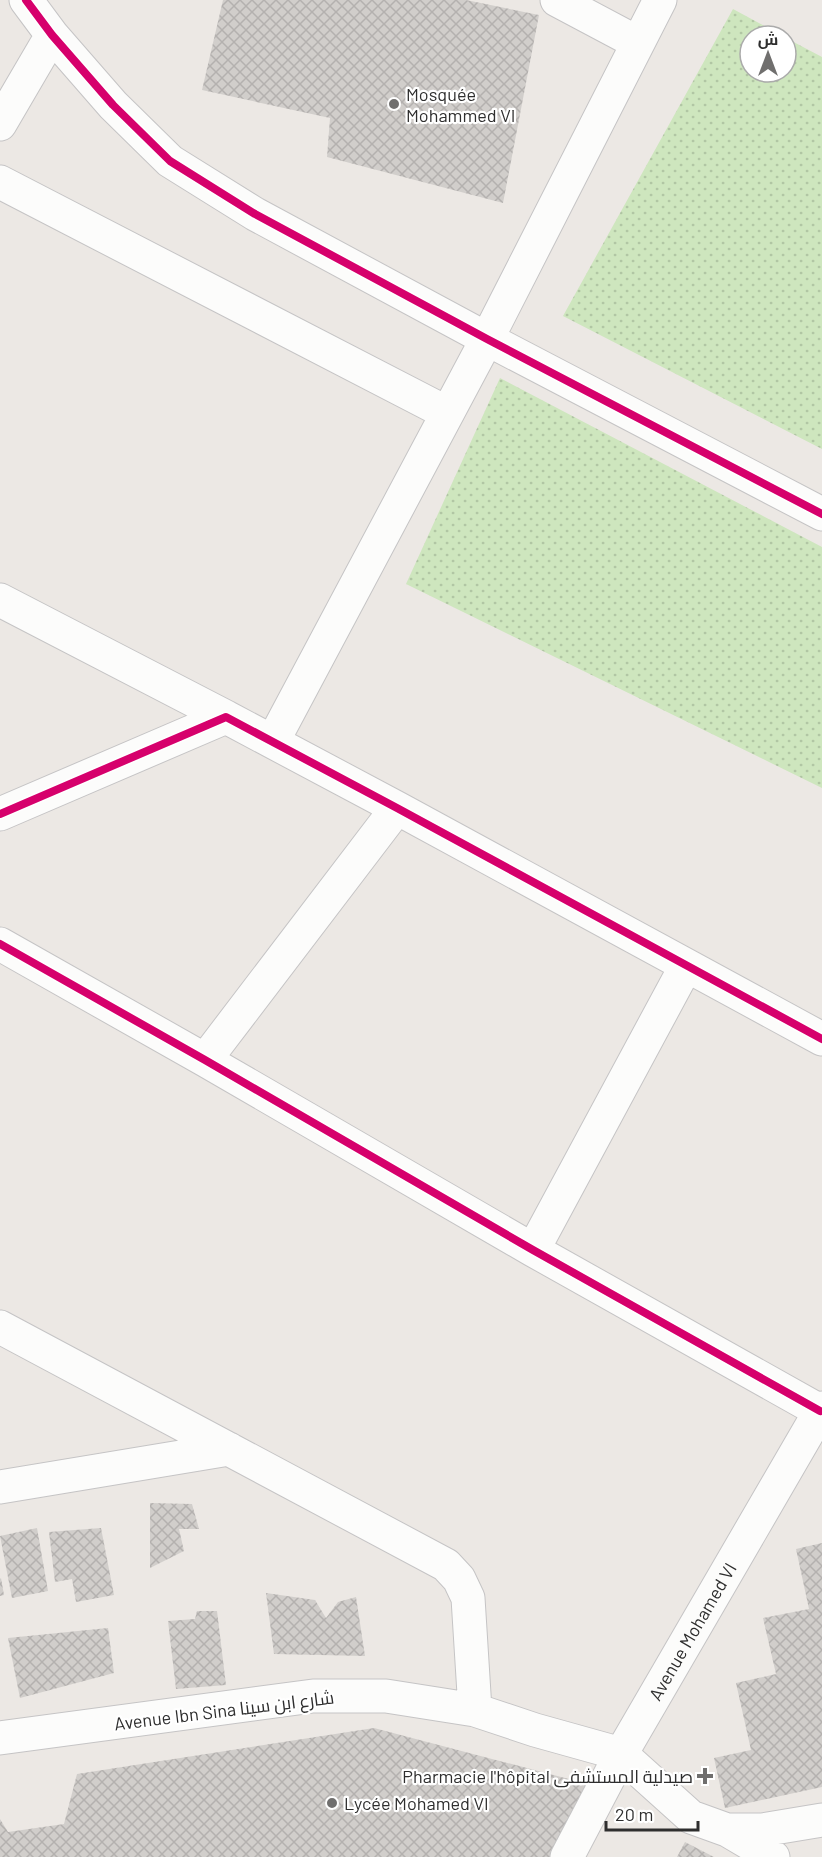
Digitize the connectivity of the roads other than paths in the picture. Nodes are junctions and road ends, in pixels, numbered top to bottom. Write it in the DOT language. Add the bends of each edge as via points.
graph roads {
  1 [pos="26,0"];
  2 [pos="556,0"];
  3 [pos="660,0"];
  4 [pos="52,35"];
  5 [pos="638,43"];
  6 [pos="0,124"];
  7 [pos="0,182"];
  8 [pos="487,339"];
  9 [pos="447,413"];
  10 [pos="822,514"];
  11 [pos="0,600"];
  12 [pos="226,717"];
  13 [pos="273,741"];
  14 [pos="397,808"];
  15 [pos="0,814"];
  16 [pos="0,944"];
  17 [pos="686,966"];
  18 [pos="822,1039"];
  19 [pos="205,1060"];
  20 [pos="533,1250"];
  21 [pos="0,1327"];
  22 [pos="821,1409"];
  23 [pos="229,1449"];
  24 [pos="0,1487"];
  25 [pos="475,1710"];
  26 [pos="1,1736"];
  27 [pos="621,1754"];
  28 [pos="822,1820"];
  29 [pos="727,1830"];
  30 [pos="567,1857"];
  31 [pos="773,1857"];
  1 -- 4 [label="street"];
  2 -- 5 [label="street"];
  3 -- 5 [label="street"];
  4 -- 6 [label="street"];
  4 -- 8 [label="street" via="113,105 170,161 255,214"];
  5 -- 8 [label="street"];
  7 -- 9 [label="street"];
  8 -- 9 [label="street"];
  8 -- 10 [label="street"];
  9 -- 13 [label="street"];
  11 -- 12 [label="street"];
  12 -- 13 [label="street"];
  12 -- 15 [label="street"];
  13 -- 14 [label="street"];
  14 -- 17 [label="street"];
  14 -- 19 [label="street"];
  16 -- 19 [label="street"];
  17 -- 18 [label="street"];
  17 -- 20 [label="street"];
  19 -- 20 [label="street"];
  20 -- 22 [label="street"];
  21 -- 23 [label="street"];
  22 -- 27 [label="street, Avenue Mohamed VI"];
  23 -- 24 [label="street"];
  23 -- 25 [label="street" via="446,1565 459,1579 468,1598"];
  25 -- 26 [label="street, Avenue Ibn Sina شارع ابن سينا" via="386,1696 313,1696"];
  25 -- 27 [label="street, Avenue Ibn Sina شارع ابن سينا"];
  27 -- 29 [label="street" via="691,1817"];
  27 -- 30 [label="street, Avenue Mohamed VI"];
  28 -- 29 [label="street" via="762,1830"];
  29 -- 31 [label="street"];
}
